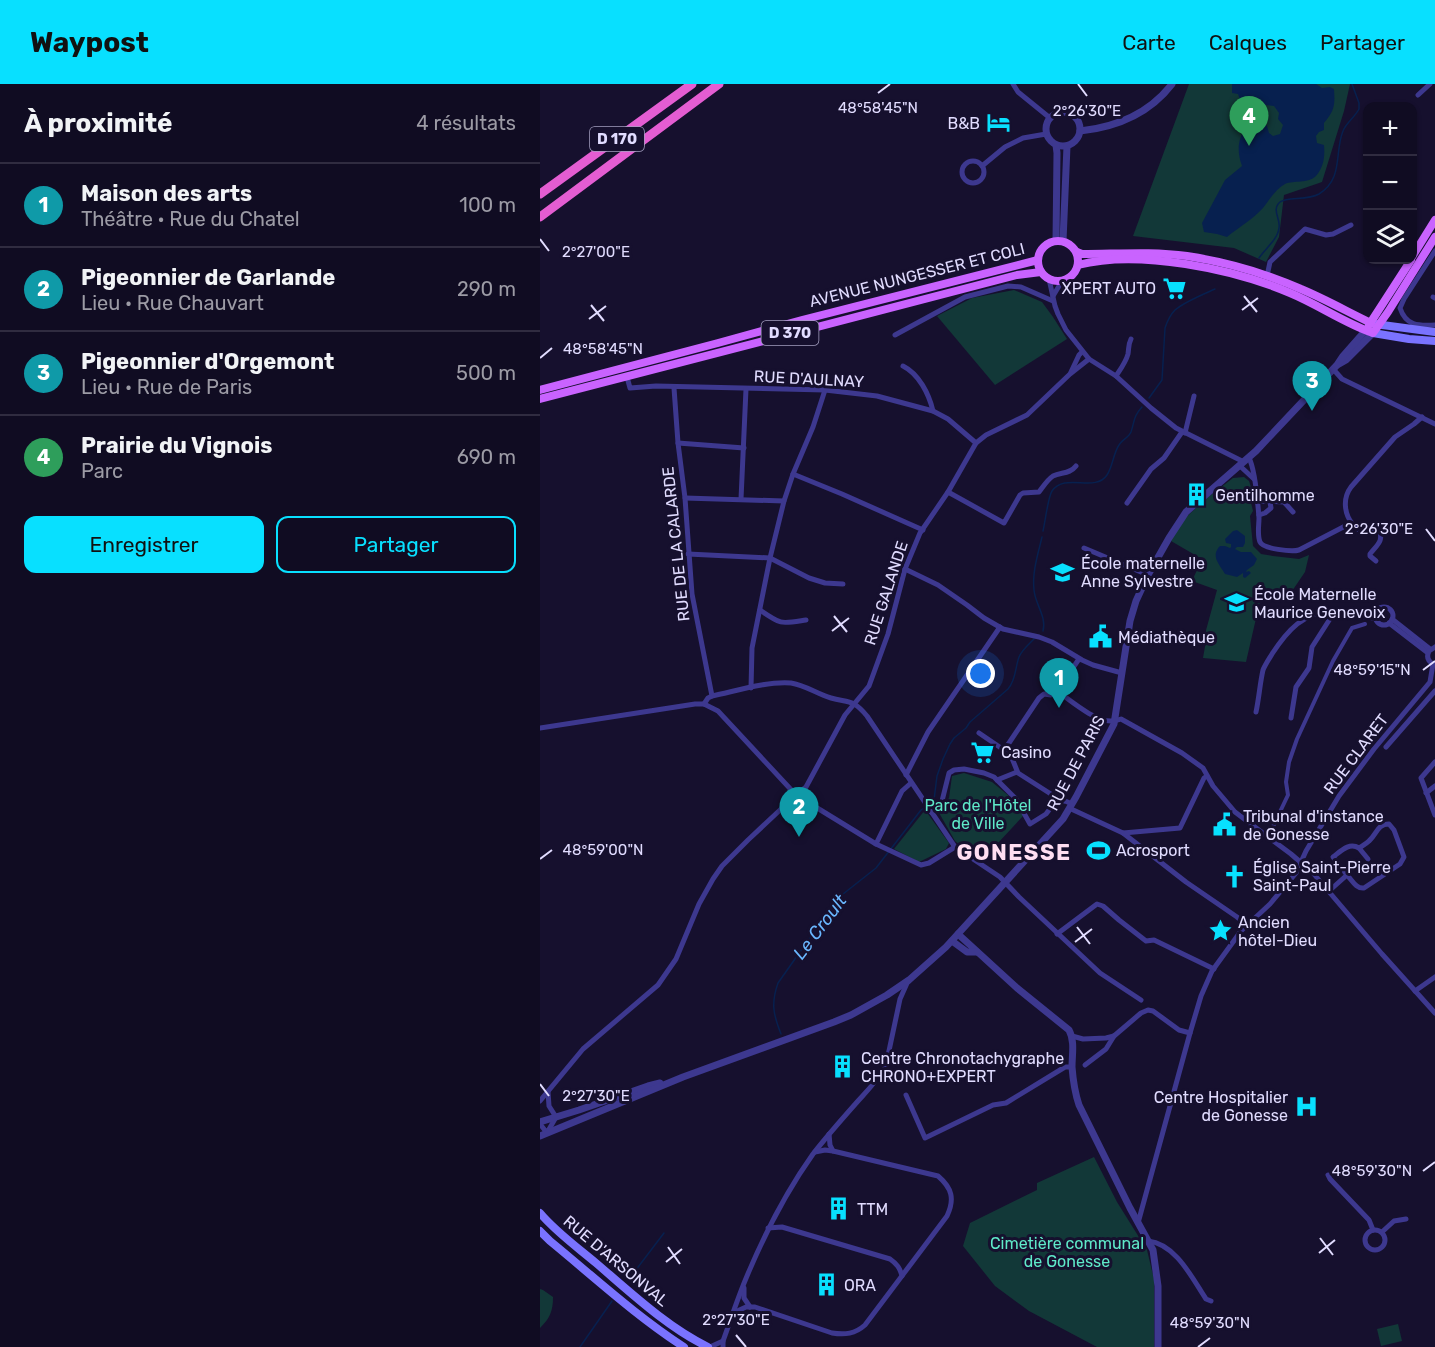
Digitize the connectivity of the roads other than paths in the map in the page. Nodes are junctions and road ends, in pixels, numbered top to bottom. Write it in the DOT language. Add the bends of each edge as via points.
graph roads {
  1 [pos="693,84"];
  2 [pos="719,84"];
  3 [pos="1013,84"];
  4 [pos="1172,84"];
  5 [pos="1430,84"];
  6 [pos="1418,95"];
  7 [pos="1050,118"];
  8 [pos="1080,131"];
  9 [pos="1046,134"];
  10 [pos="1056,145"];
  11 [pos="1067,146"];
  12 [pos="982,166"];
  13 [pos="540,194"];
  14 [pos="540,217"];
  15 [pos="1435,220"];
  16 [pos="1352,225"];
  17 [pos="1435,237"];
  18 [pos="1059,241"];
  19 [pos="1417,250"];
  20 [pos="1435,251"];
  21 [pos="1077,252"];
  22 [pos="1038,260"];
  23 [pos="1409,264"];
  24 [pos="1078,265"];
  25 [pos="1041,272"];
  26 [pos="1267,276"];
  27 [pos="1049,279"];
  28 [pos="1062,281"];
  29 [pos="1053,298"];
  30 [pos="1400,310"];
  31 [pos="1388,312"];
  32 [pos="802,320"];
  33 [pos="1375,324"];
  34 [pos="1435,325"];
  35 [pos="805,330"];
  36 [pos="1369,332"];
  37 [pos="1435,332"];
  38 [pos="895,335"];
  39 [pos="1131,339"];
  40 [pos="1435,342"];
  41 [pos="1082,352"];
  42 [pos="1089,359"];
  43 [pos="903,366"];
  44 [pos="1335,367"];
  45 [pos="1070,374"];
  46 [pos="1116,376"];
  47 [pos="627,377"];
  48 [pos="674,388"];
  49 [pos="746,389"];
  50 [pos="540,390"];
  51 [pos="825,390"];
  52 [pos="1194,396"];
  53 [pos="540,399"];
  54 [pos="933,411"];
  55 [pos="1422,417"];
  56 [pos="1435,424"];
  57 [pos="1183,432"];
  58 [pos="678,442"];
  59 [pos="976,443"];
  60 [pos="744,448"];
  61 [pos="1244,462"];
  62 [pos="1076,466"];
  63 [pos="794,474"];
  64 [pos="1254,479"];
  65 [pos="948,492"];
  66 [pos="685,498"];
  67 [pos="741,500"];
  68 [pos="784,501"];
  69 [pos="1257,502"];
  70 [pos="1270,502"];
  71 [pos="1127,503"];
  72 [pos="1293,512"];
  73 [pos="1258,515"];
  74 [pos="1351,524"];
  75 [pos="1383,524"];
  76 [pos="1378,529"];
  77 [pos="923,530"];
  78 [pos="1084,548"];
  79 [pos="688,554"];
  80 [pos="770,558"];
  81 [pos="1376,561"];
  82 [pos="905,568"];
  83 [pos="1148,575"];
  84 [pos="843,584"];
  85 [pos="760,610"];
  86 [pos="1335,611"];
  87 [pos="1375,618"];
  88 [pos="806,620"];
  89 [pos="1390,621"];
  90 [pos="1365,624"];
  91 [pos="1000,627"];
  92 [pos="1431,650"];
  93 [pos="1079,659"];
  94 [pos="1434,664"];
  95 [pos="1122,673"];
  96 [pos="751,688"];
  97 [pos="1057,691"];
  98 [pos="1435,691"];
  99 [pos="712,696"];
  100 [pos="704,704"];
  101 [pos="854,704"];
  102 [pos="1256,712"];
  103 [pos="1291,718"];
  104 [pos="1115,720"];
  105 [pos="540,728"];
  106 [pos="980,733"];
  107 [pos="1006,746"];
  108 [pos="1386,747"];
  109 [pos="1435,762"];
  110 [pos="1017,772"];
  111 [pos="906,775"];
  112 [pos="1207,776"];
  113 [pos="997,780"];
  114 [pos="911,783"];
  115 [pos="1435,786"];
  116 [pos="1426,793"];
  117 [pos="796,795"];
  118 [pos="1061,802"];
  119 [pos="1069,808"];
  120 [pos="932,812"];
  121 [pos="1435,815"];
  122 [pos="1123,833"];
  123 [pos="1268,837"];
  124 [pos="876,844"];
  125 [pos="955,847"];
  126 [pos="1359,848"];
  127 [pos="1368,859"];
  128 [pos="1301,863"];
  129 [pos="1347,874"];
  130 [pos="1005,883"];
  131 [pos="1329,891"];
  132 [pos="1246,925"];
  133 [pos="958,934"];
  134 [pos="1057,934"];
  135 [pos="952,941"];
  136 [pos="977,952"];
  137 [pos="1214,969"];
  138 [pos="1435,977"];
  139 [pos="909,980"];
  140 [pos="1415,991"];
  141 [pos="888,994"];
  142 [pos="900,999"];
  143 [pos="1141,1000"];
  144 [pos="1435,1012"];
  145 [pos="1190,1033"];
  146 [pos="1114,1035"];
  147 [pos="1072,1036"];
  148 [pos="1085,1065"];
  149 [pos="1072,1067"];
  150 [pos="683,1077"];
  151 [pos="548,1090"];
  152 [pos="906,1095"];
  153 [pos="540,1101"];
  154 [pos="556,1117"];
  155 [pos="540,1123"];
  156 [pos="543,1134"];
  157 [pos="829,1134"];
  158 [pos="833,1151"];
  159 [pos="815,1152"];
  160 [pos="1328,1175"];
  161 [pos="1143,1206"];
  162 [pos="1130,1208"];
  163 [pos="540,1213"];
  164 [pos="1406,1219"];
  165 [pos="1138,1223"];
  166 [pos="768,1228"];
  167 [pos="1374,1230"];
  168 [pos="540,1231"];
  169 [pos="1382,1232"];
  170 [pos="1148,1241"];
  171 [pos="902,1276"];
  172 [pos="746,1278"];
  173 [pos="1211,1301"];
  174 [pos="750,1306"];
  175 [pos="733,1313"];
  176 [pos="723,1344"];
  177 [pos="684,1347"];
  178 [pos="709,1347"];
  179 [pos="1158,1347"];
  1 -- 13 [label="highway, D 170"];
  2 -- 14 [label="highway, D 170"];
  3 -- 7 [label="street"];
  4 -- 8 [label="street" via="1146,110 1122,123"];
  5 -- 6 [label="street"];
  7 -- 8 [label="street" via="1058,112 1069,113 1078,120"];
  7 -- 9 [label="street"];
  8 -- 11 [label="street" via="1075,142"];
  9 -- 10 [label="street"];
  9 -- 12 [label="street" via="1023,138 1005,147"];
  10 -- 11 [label="street"];
  10 -- 18 [label="street"];
  11 -- 18 [label="street"];
  12 -- 12 [label="street" via="975,161 966,164 964,178 978,182 984,175"];
  15 -- 19 [label="main road"];
  16 -- 26 [label="street" via="1326,235 1305,229 1270,262"];
  17 -- 31 [label="main road"];
  18 -- 21 [label="main road"];
  18 -- 22 [label="main road" via="1044,247"];
  20 -- 30 [label="street"];
  21 -- 24 [label="main road"];
  21 -- 26 [label="main road" via="1187,256"];
  22 -- 25 [label="main road"];
  22 -- 32 [label="main road, AVENUE NUNGESSER ET COLI / D 370"];
  23 -- 33 [label="main road"];
  24 -- 28 [label="main road" via="1073,275"];
  24 -- 36 [label="main road" via="1104,260 1145,260 1224,271 1292,294"];
  25 -- 27 [label="main road"];
  25 -- 35 [label="main road, AVENUE NUNGESSER ET COLI / D 370"];
  26 -- 33 [label="main road"];
  27 -- 28 [label="main road"];
  27 -- 29 [label="street"];
  28 -- 29 [label="street"];
  29 -- 38 [label="street" via="1008,286 965,297"];
  29 -- 41 [label="street" via="1066,330"];
  30 -- 31 [label="street"];
  30 -- 34 [label="street" via="1408,322"];
  31 -- 33 [label="main road"];
  32 -- 35 [label="main road, AVENUE NUNGESSER ET COLI / D 370"];
  32 -- 50 [label="main road, AVENUE NUNGESSER ET COLI / D 370"];
  33 -- 36 [label="main road"];
  33 -- 37 [label="main road"];
  35 -- 47 [label="main road, AVENUE NUNGESSER ET COLI / D 370"];
  36 -- 40 [label="main road"];
  36 -- 44 [label="street, RUE DE PARIS"];
  39 -- 46 [label="street" via="1126,360"];
  41 -- 42 [label="street"];
  41 -- 45 [label="street"];
  42 -- 45 [label="street"];
  42 -- 46 [label="street"];
  43 -- 54 [label="street" via="925,389"];
  44 -- 55 [label="street" via="1342,379"];
  44 -- 61 [label="street, RUE DE PARIS"];
  45 -- 59 [label="street" via="1027,415"];
  46 -- 57 [label="street"];
  47 -- 48 [label="street, RUE D'AULNAY" via="630,388"];
  47 -- 53 [label="main road, AVENUE NUNGESSER ET COLI / D 370"];
  48 -- 49 [label="street, RUE D'AULNAY"];
  48 -- 58 [label="street, RUE DE LA CALARDE"];
  49 -- 51 [label="street, RUE D'AULNAY"];
  49 -- 60 [label="street"];
  51 -- 54 [label="street, RUE D'AULNAY" via="877,396"];
  51 -- 63 [label="street"];
  52 -- 57 [label="street"];
  54 -- 59 [label="street, RUE D'AULNAY"];
  55 -- 56 [label="street"];
  55 -- 74 [label="street" via="1395,437 1348,491 1344,502"];
  57 -- 61 [label="street"];
  57 -- 71 [label="street"];
  58 -- 60 [label="street"];
  58 -- 66 [label="street, RUE DE LA CALARDE"];
  59 -- 65 [label="street, RUE GALANDE"];
  60 -- 67 [label="street"];
  61 -- 64 [label="street"];
  61 -- 64 [label="street" via="1251,463"];
  61 -- 83 [label="street, RUE DE PARIS" via="1186,512"];
  62 -- 65 [label="street" via="1049,479 1039,492 1020,495 1005,523"];
  63 -- 68 [label="street"];
  63 -- 77 [label="street"];
  64 -- 69 [label="street"];
  65 -- 77 [label="street, RUE GALANDE"];
  66 -- 67 [label="street"];
  66 -- 79 [label="street, RUE DE LA CALARDE"];
  67 -- 68 [label="street"];
  68 -- 80 [label="street"];
  69 -- 70 [label="street"];
  69 -- 73 [label="street"];
  70 -- 72 [label="street" via="1284,502"];
  70 -- 73 [label="street" via="1271,508"];
  73 -- 74 [label="street" via="1261,544 1294,551"];
  74 -- 76 [label="street" via="1362,531"];
  75 -- 76 [label="street"];
  76 -- 81 [label="street" via="1381,541 1370,554"];
  77 -- 82 [label="street, RUE GALANDE"];
  78 -- 83 [label="street"];
  79 -- 80 [label="street"];
  79 -- 99 [label="street, RUE DE LA CALARDE"];
  80 -- 84 [label="street" via="809,578"];
  80 -- 85 [label="street"];
  82 -- 91 [label="street"];
  82 -- 101 [label="street, RUE GALANDE" via="876,669"];
  83 -- 95 [label="street, RUE DE PARIS" via="1133,609"];
  85 -- 88 [label="street" via="777,622"];
  85 -- 96 [label="street" via="752,648"];
  86 -- 87 [label="street"];
  86 -- 102 [label="street" via="1313,615 1284,636 1264,668"];
  86 -- 103 [label="street" via="1312,647 1309,668 1296,687"];
  87 -- 89 [label="street" via="1380,624"];
  87 -- 89 [label="street" via="1378,610 1385,608 1391,612"];
  89 -- 92 [label="street"];
  90 -- 123 [label="street" via="1352,628 1297,739 1289,762 1288,795"];
  91 -- 93 [label="street" via="1039,636"];
  91 -- 111 [label="street" via="928,732"];
  92 -- 94 [label="street" via="1428,660"];
  93 -- 95 [label="street"];
  93 -- 97 [label="street"];
  94 -- 128 [label="street, RUE CLARET" via="1430,682 1339,796"];
  95 -- 104 [label="street, RUE DE PARIS"];
  96 -- 99 [label="street"];
  96 -- 101 [label="street" via="792,683"];
  97 -- 104 [label="street" via="1099,719"];
  97 -- 107 [label="street" via="1039,698"];
  98 -- 108 [label="street"];
  99 -- 100 [label="street"];
  100 -- 105 [label="street"];
  100 -- 117 [label="street" via="718,711"];
  101 -- 111 [label="street" via="867,716"];
  101 -- 117 [label="street, RUE GALANDE" via="806,787"];
  104 -- 112 [label="street" via="1121,719 1182,753 1203,768"];
  104 -- 119 [label="street, RUE DE PARIS"];
  106 -- 107 [label="street" via="1001,748"];
  107 -- 110 [label="street"];
  109 -- 116 [label="street" via="1421,778"];
  110 -- 113 [label="street"];
  110 -- 118 [label="street"];
  111 -- 114 [label="street"];
  112 -- 122 [label="street" via="1180,828"];
  112 -- 123 [label="street" via="1228,805"];
  113 -- 118 [label="street" via="1016,799 1030,824"];
  113 -- 120 [label="street" via="989,772 951,771 942,801"];
  114 -- 120 [label="street"];
  114 -- 124 [label="street" via="902,791"];
  115 -- 116 [label="street"];
  116 -- 121 [label="street"];
  117 -- 124 [label="street"];
  117 -- 151 [label="street, RUE GALANDE" via="722,866 699,904 676,959 658,985 583,1049"];
  118 -- 119 [label="street"];
  118 -- 119 [label="street" via="1061,809"];
  119 -- 122 [label="street"];
  119 -- 130 [label="street, RUE DE PARIS"];
  120 -- 125 [label="street"];
  122 -- 132 [label="street"];
  123 -- 128 [label="street"];
  124 -- 125 [label="street" via="921,865"];
  125 -- 130 [label="street"];
  126 -- 127 [label="street"];
  126 -- 129 [label="street" via="1351,845 1333,857"];
  126 -- 129 [label="street" via="1385,824 1394,830 1404,856 1400,864 1364,888 1360,889"];
  128 -- 131 [label="street"];
  128 -- 132 [label="street, RUE CLARET" via="1290,882"];
  129 -- 131 [label="street"];
  130 -- 133 [label="street, RUE DE PARIS"];
  130 -- 134 [label="street"];
  131 -- 140 [label="street"];
  132 -- 137 [label="street, RUE CLARET"];
  133 -- 135 [label="street, RUE DE PARIS"];
  133 -- 136 [label="street"];
  134 -- 137 [label="street" via="1096,904 1146,941 1167,945"];
  134 -- 143 [label="street" via="1101,973"];
  135 -- 136 [label="street" via="967,952"];
  135 -- 139 [label="street, RUE DE PARIS"];
  136 -- 147 [label="street"];
  137 -- 145 [label="street, RUE CLARET"];
  138 -- 140 [label="street"];
  139 -- 141 [label="street, RUE DE PARIS"];
  139 -- 142 [label="street"];
  140 -- 144 [label="street"];
  141 -- 142 [label="street"];
  141 -- 150 [label="street, RUE DE PARIS" via="834,1022"];
  142 -- 157 [label="street" via="883,1070"];
  145 -- 146 [label="street" via="1148,1010"];
  145 -- 161 [label="street, RUE CLARET"];
  146 -- 147 [label="street" via="1083,1039"];
  146 -- 148 [label="street" via="1106,1049"];
  147 -- 149 [label="street"];
  149 -- 152 [label="street" via="1065,1067 1006,1104 993,1106 925,1138"];
  149 -- 162 [label="street" via="1079,1105"];
  150 -- 154 [label="street, RUE DE PARIS"];
  150 -- 156 [label="street, RUE DE PARIS"];
  151 -- 153 [label="street, RUE GALANDE"];
  151 -- 154 [label="street" via="549,1106"];
  154 -- 155 [label="street, RUE DE PARIS"];
  154 -- 156 [label="street"];
  155 -- 156 [label="street"];
  157 -- 158 [label="street"];
  157 -- 159 [label="street"];
  158 -- 159 [label="street"];
  158 -- 171 [label="street" via="938,1176 950,1191 952,1206 947,1216"];
  159 -- 166 [label="street"];
  160 -- 167 [label="street"];
  161 -- 162 [label="street"];
  161 -- 165 [label="street, RUE CLARET"];
  162 -- 165 [label="street"];
  163 -- 178 [label="main road, RUE D'ARSONVAL" via="658,1314"];
  164 -- 169 [label="street" via="1394,1221"];
  165 -- 170 [label="street"];
  166 -- 171 [label="street" via="782,1227 890,1259"];
  166 -- 172 [label="street"];
  167 -- 169 [label="street"];
  167 -- 169 [label="street" via="1365,1238 1371,1250 1384,1246"];
  168 -- 177 [label="main road, RUE D'ARSONVAL" via="630,1308"];
  170 -- 173 [label="street" via="1163,1245 1174,1254"];
  170 -- 179 [label="street" via="1158,1286"];
  171 -- 174 [label="street" via="865,1325 851,1334 832,1333"];
  172 -- 174 [label="street" via="744,1298"];
  172 -- 175 [label="street"];
  174 -- 175 [label="street"];
  175 -- 176 [label="street"];
  176 -- 178 [label="street"];
}
